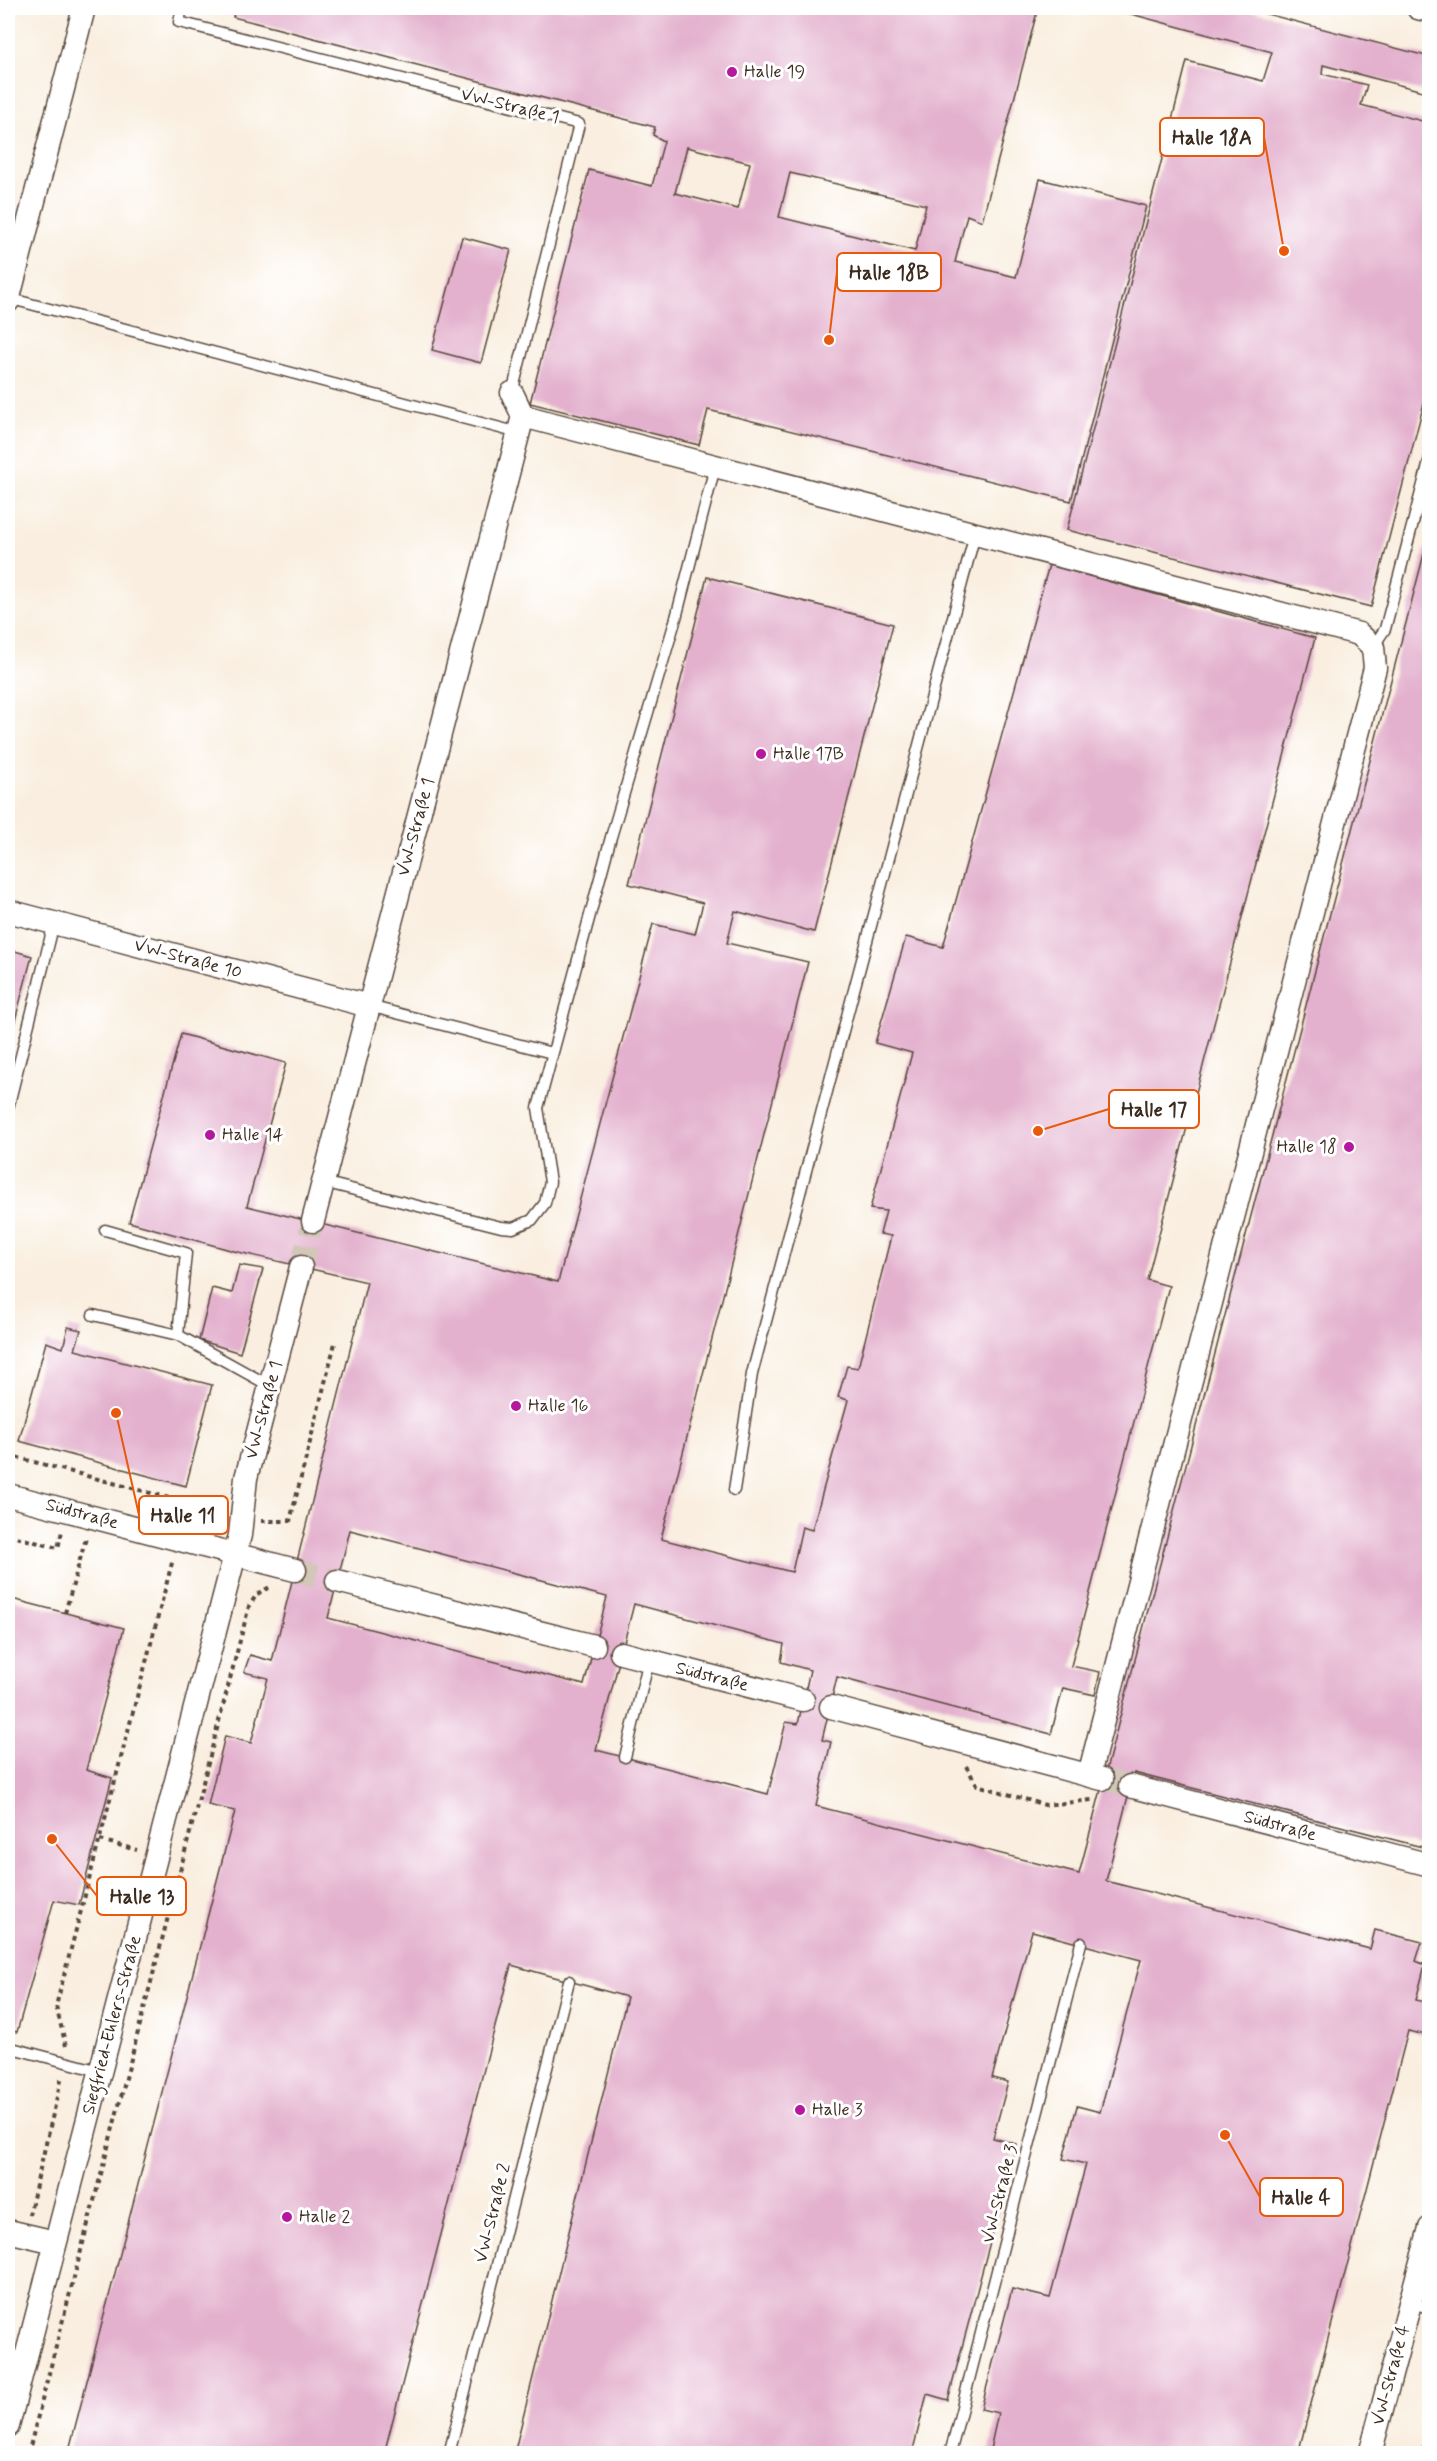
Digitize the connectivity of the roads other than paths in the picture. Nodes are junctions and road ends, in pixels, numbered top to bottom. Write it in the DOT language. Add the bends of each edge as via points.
graph roads {
  1 [pos="84,8"];
  2 [pos="182,8"];
  3 [pos="1418,8"];
  4 [pos="1430,11"];
  5 [pos="8,300"];
  6 [pos="512,393"];
  7 [pos="521,425"];
  8 [pos="1430,458"];
  9 [pos="715,467"];
  10 [pos="975,534"];
  11 [pos="1373,647"];
  12 [pos="8,911"];
  13 [pos="54,923"];
  14 [pos="369,1006"];
  15 [pos="552,1053"];
  16 [pos="8,1108"];
  17 [pos="323,1182"];
  18 [pos="313,1221"];
  19 [pos="105,1230"];
  20 [pos="301,1267"];
  21 [pos="93,1315"];
  22 [pos="178,1335"];
  23 [pos="270,1386"];
  24 [pos="734,1490"];
  25 [pos="8,1495"];
  26 [pos="235,1554"];
  27 [pos="295,1570"];
  28 [pos="337,1581"];
  29 [pos="594,1646"];
  30 [pos="621,1653"];
  31 [pos="649,1660"];
  32 [pos="803,1700"];
  33 [pos="831,1707"];
  34 [pos="625,1757"];
  35 [pos="1130,1786"];
  36 [pos="1430,1865"];
  37 [pos="1081,1943"];
  38 [pos="569,1981"];
  39 [pos="8,2047"];
  40 [pos="100,2071"];
  41 [pos="1430,2228"];
  42 [pos="13,2233"];
  43 [pos="55,2242"];
  44 [pos="1420,2306"];
  45 [pos="8,2426"];
  46 [pos="450,2454"];
  47 [pos="950,2454"];
  48 [pos="1370,2454"];
  1 -- 5 [label="street"];
  2 -- 6 [label="lane, VW-Straße 1" via="179,22 579,124"];
  3 -- 4 [label="street"];
  5 -- 7 [label="lane"];
  6 -- 7 [label="street, VW-Straße 1"];
  7 -- 9 [label="street"];
  7 -- 14 [label="street, VW-Straße 1"];
  8 -- 11 [label="lane" via="1385,630"];
  9 -- 10 [label="street"];
  9 -- 15 [label="lane"];
  10 -- 11 [label="street" via="1359,634"];
  10 -- 24 [label="lane" via="752,1374"];
  11 -- 33 [label="street" via="1375,668 1096,1777"];
  12 -- 13 [label="street, VW-Straße 10"];
  13 -- 14 [label="street, VW-Straße 10"];
  13 -- 16 [label="lane"];
  14 -- 15 [label="lane"];
  14 -- 17 [label="street, VW-Straße 1"];
  15 -- 17 [label="lane" via="538,1108 550,1182 539,1213 523,1226 501,1227"];
  17 -- 18 [label="street, VW-Straße 1"];
  19 -- 22 [label="lane" via="186,1253"];
  20 -- 23 [label="street, VW-Straße 1"];
  21 -- 22 [label="lane"];
  22 -- 23 [label="lane"];
  23 -- 26 [label="street, VW-Straße 1" via="246,1478"];
  25 -- 26 [label="street, Südstraße"];
  26 -- 27 [label="street, Südstraße"];
  26 -- 40 [label="street, Siegfried-Ehlers-Straße"];
  28 -- 29 [label="street"];
  30 -- 31 [label="street, Südstraße"];
  31 -- 32 [label="street, Südstraße"];
  31 -- 34 [label="lane"];
  35 -- 36 [label="street, Südstraße"];
  37 -- 47 [label="lane, VW-Straße 3"];
  38 -- 46 [label="lane, VW-Straße 2"];
  39 -- 40 [label="lane"];
  40 -- 43 [label="street, Siegfried-Ehlers-Straße"];
  41 -- 44 [label="street, VW-Straße 4"];
  42 -- 43 [label="street"];
  43 -- 45 [label="street, Siegfried-Ehlers-Straße"];
  44 -- 48 [label="street, VW-Straße 4"];
}
